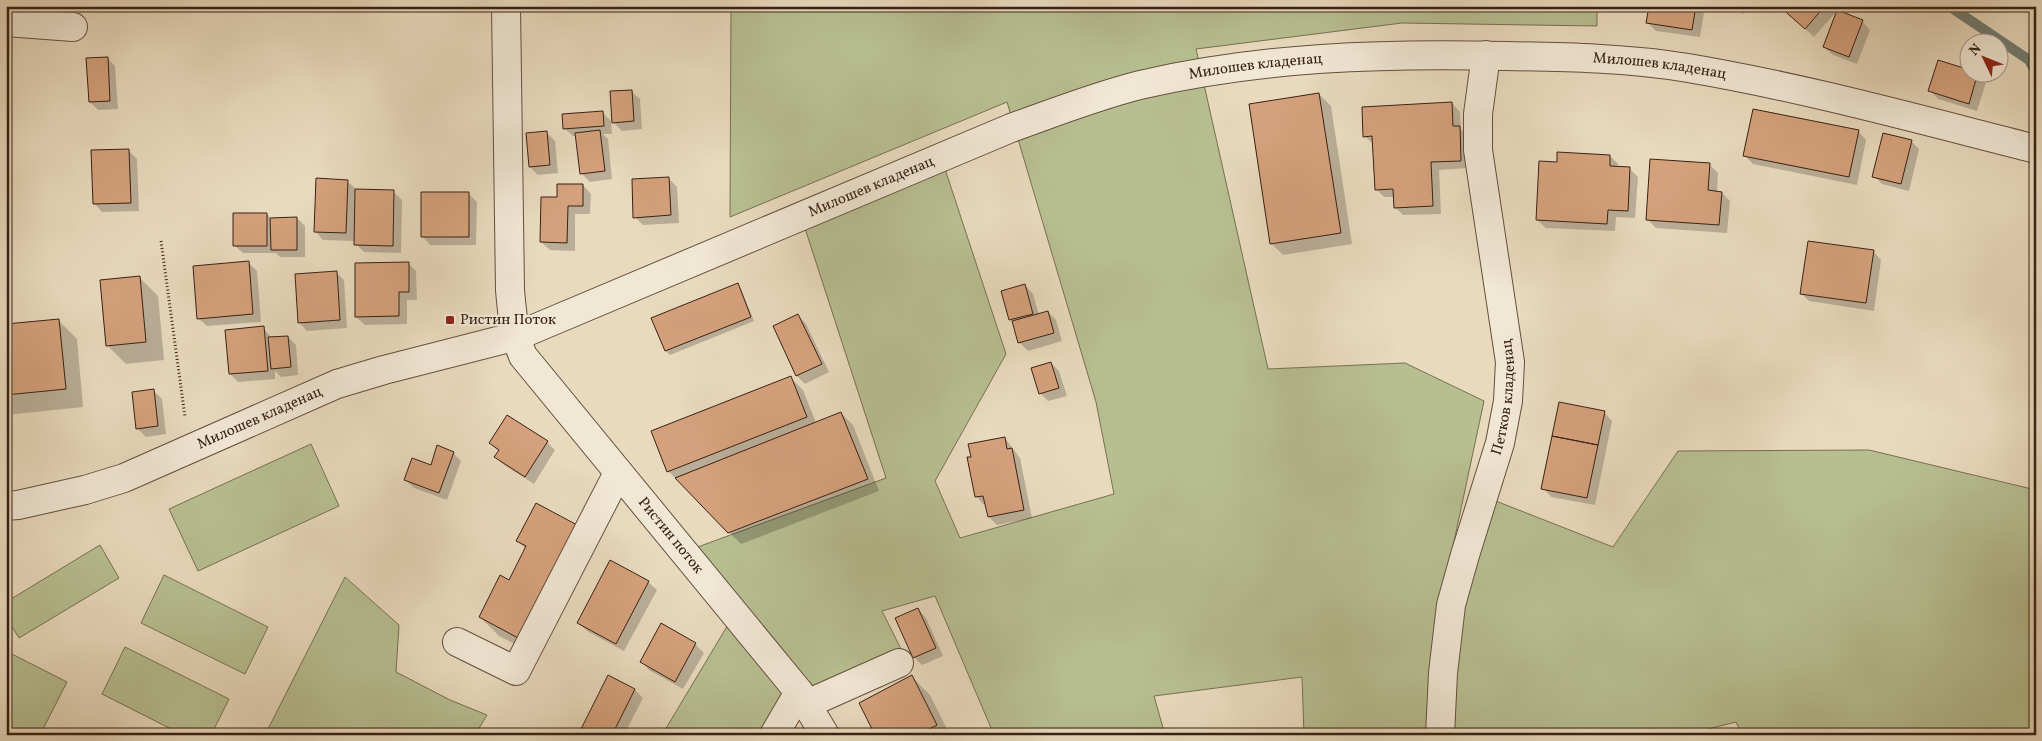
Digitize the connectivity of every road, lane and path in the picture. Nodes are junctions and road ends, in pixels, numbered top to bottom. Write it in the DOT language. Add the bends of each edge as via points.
graph roads {
  1 [pos="506,6"];
  2 [pos="6,22"];
  3 [pos="73,27"];
  4 [pos="1486,56"];
  5 [pos="2036,149"];
  6 [pos="161,241"];
  7 [pos="516,336"];
  8 [pos="189,449"];
  9 [pos="618,473"];
  10 [pos="6,506"];
  11 [pos="457,642"];
  12 [pos="899,663"];
  13 [pos="803,698"];
  14 [pos="774,735"];
  15 [pos="825,735"];
  16 [pos="1440,735"];
  1 -- 7 [label="street" via="510,290"];
  2 -- 3 [label="street"];
  4 -- 5 [label="street, Милошев кладенац" via="1595,58 1687,68 1846,100"];
  4 -- 7 [label="street, Милошев кладенац" via="1319,58 1224,69 1139,85 1002,132"];
  4 -- 16 [label="street, Петков кладенац" via="1478,114 1478,150 1510,362 1508,401 1500,442 1451,605"];
  6 -- 8 [label="path"];
  7 -- 8 [label="street, Милошев кладенац" via="338,384"];
  7 -- 9 [label="street, Ристин поток" via="523,356 534,372"];
  8 -- 10 [label="street, Милошев кладенац" via="124,478 85,490"];
  9 -- 11 [label="street" via="516,670"];
  9 -- 13 [label="street, Ристин поток"];
  12 -- 13 [label="street"];
  13 -- 14 [label="street"];
  13 -- 15 [label="street, Ристин поток"];
}
